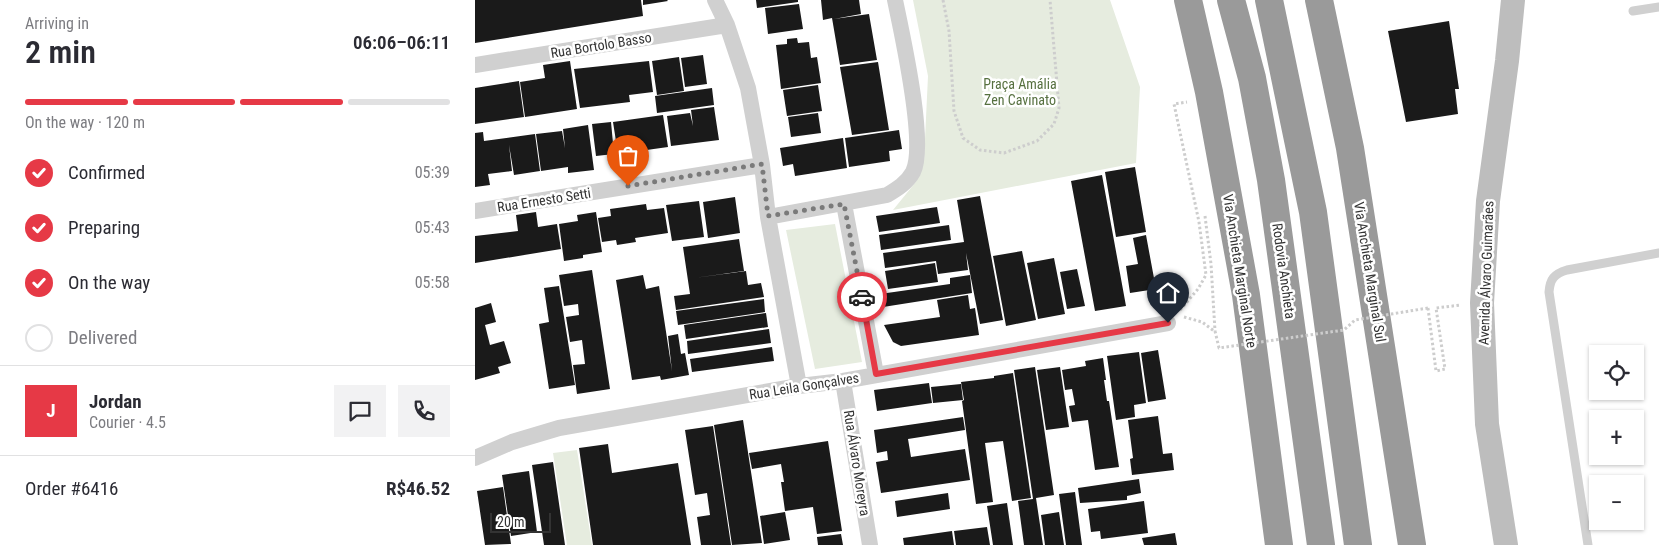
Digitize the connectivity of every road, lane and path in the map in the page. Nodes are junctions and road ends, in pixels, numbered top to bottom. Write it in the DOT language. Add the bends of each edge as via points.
graph roads {
  1 [pos="715,0"];
  2 [pos="895,0"];
  3 [pos="943,0"];
  4 [pos="1049,0"];
  5 [pos="1189,0"];
  6 [pos="1231,0"];
  7 [pos="1269,0"];
  8 [pos="1319,0"];
  9 [pos="1513,0"];
  10 [pos="1659,6"];
  11 [pos="1633,12"];
  12 [pos="727,25"];
  13 [pos="475,65"];
  14 [pos="1191,101"];
  15 [pos="762,164"];
  16 [pos="844,204"];
  17 [pos="1204,206"];
  18 [pos="475,211"];
  19 [pos="768,216"];
  20 [pos="1659,253"];
  21 [pos="1436,308"];
  22 [pos="1168,323"];
  23 [pos="1215,331"];
  24 [pos="876,374"];
  25 [pos="843,381"];
  26 [pos="799,386"];
  27 [pos="475,458"];
  28 [pos="870,545"];
  29 [pos="1279,545"];
  30 [pos="1321,545"];
  31 [pos="1358,545"];
  32 [pos="1412,545"];
  33 [pos="1506,545"];
  34 [pos="1588,545"];
  1 -- 12 [label="street"];
  2 -- 16 [label="street" via="912,92 917,160 901,187 887,195"];
  3 -- 4 [label="path" via="949,31 954,111 963,138 980,150 1004,153 1037,141 1054,124 1059,108"];
  5 -- 29 [label="highway, Via Anchieta Marginal Norte" via="1246,295"];
  6 -- 30 [label="highway, Rodovia Anchieta" via="1252,78 1271,180"];
  7 -- 31 [label="highway" via="1313,212"];
  8 -- 32 [label="highway, Via Anchieta Marginal Sul" via="1351,148"];
  9 -- 33 [label="street, Avenida Álvaro Guimarães" via="1488,201 1482,304 1487,424"];
  10 -- 11 [label="lane"];
  12 -- 13 [label="street, Rua Bortolo Basso"];
  12 -- 15 [label="street" via="748,88"];
  14 -- 23 [label="path" via="1174,104 1199,222 1206,275 1175,315 1202,322"];
  15 -- 18 [label="street, Rua Ernesto Setti"];
  15 -- 19 [label="street"];
  16 -- 19 [label="street"];
  16 -- 24 [label="street"];
  17 -- 23 [label="path"];
  19 -- 26 [label="street"];
  20 -- 34 [label="lane" via="1567,270 1553,277 1549,283"];
  21 -- 23 [label="path, bridge" via="1445,369 1436,371 1427,308 1355,320 1344,330 1219,348"];
  22 -- 24 [label="street, Rua Leila Gonçalves"];
  24 -- 25 [label="street, Rua Leila Gonçalves"];
  25 -- 26 [label="street, Rua Leila Gonçalves"];
  25 -- 28 [label="street, Rua Álvaro Moreyra"];
  26 -- 27 [label="street, Rua Leila Gonçalves" via="559,428 512,442"];
}
